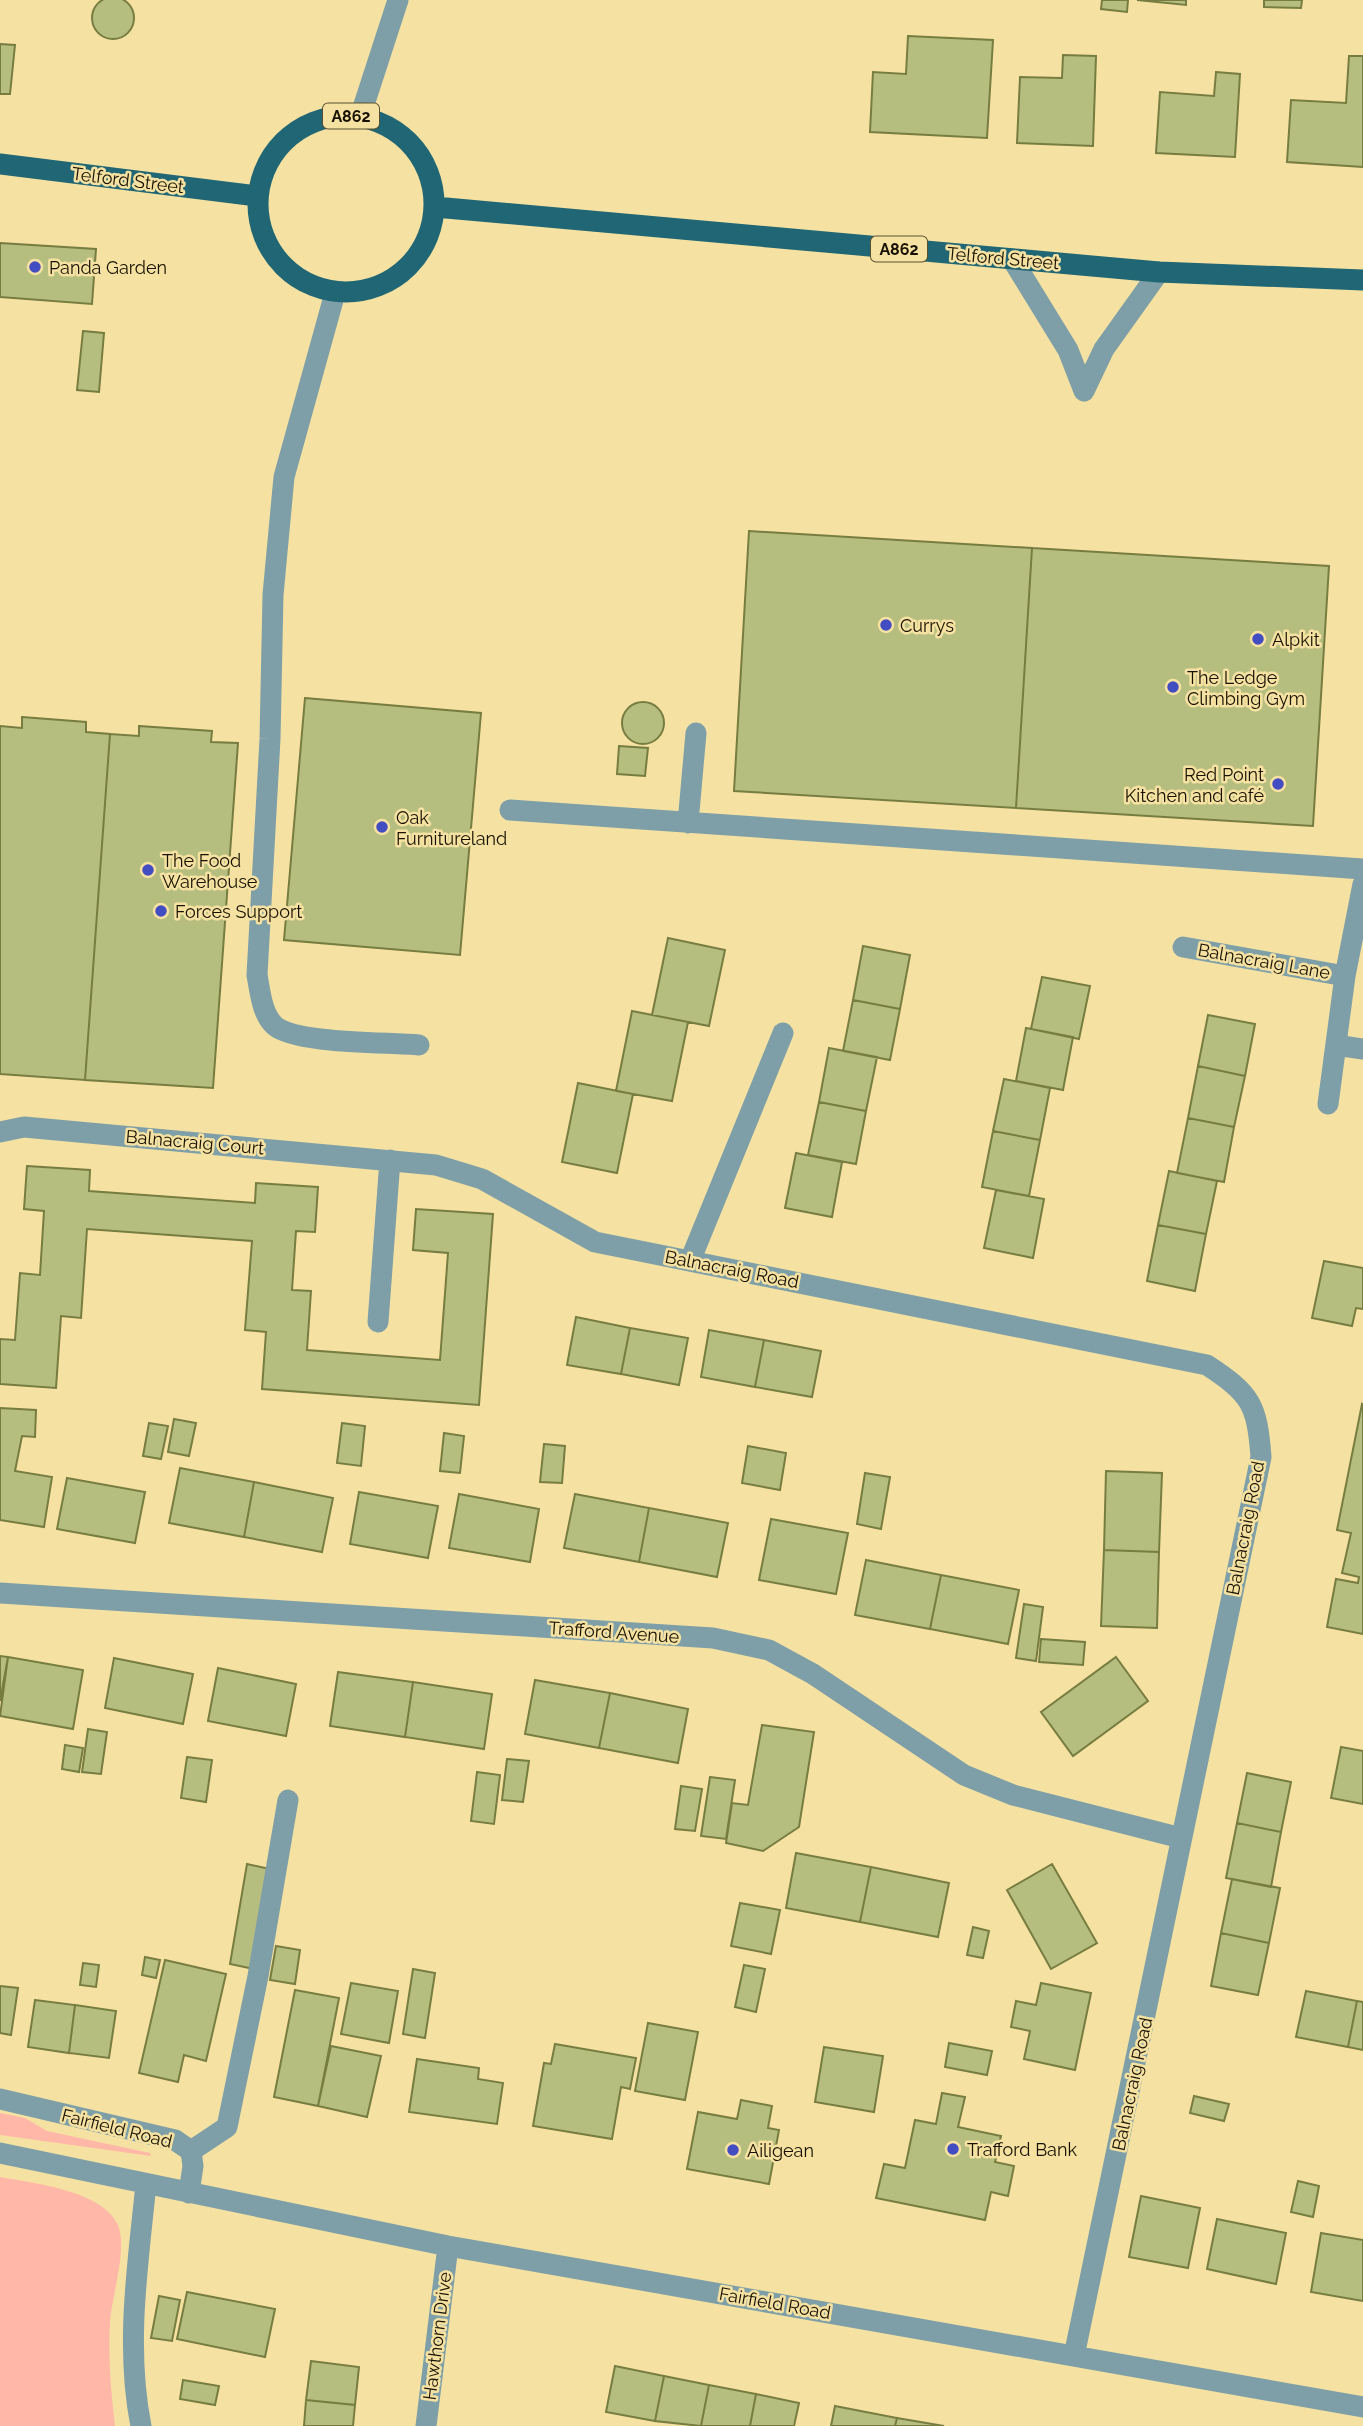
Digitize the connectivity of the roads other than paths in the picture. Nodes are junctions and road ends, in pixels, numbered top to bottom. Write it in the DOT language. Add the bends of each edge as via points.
graph roads {
  1 [pos="398,0"];
  2 [pos="360,117"];
  3 [pos="0,164"];
  4 [pos="257,196"];
  5 [pos="435,207"];
  6 [pos="1012,259"];
  7 [pos="1159,272"];
  8 [pos="1363,280"];
  9 [pos="335,293"];
  10 [pos="696,733"];
  11 [pos="510,810"];
  12 [pos="688,822"];
  13 [pos="1363,869"];
  14 [pos="1363,884"];
  15 [pos="1183,947"];
  16 [pos="1345,976"];
  17 [pos="783,1032"];
  18 [pos="419,1045"];
  19 [pos="1336,1045"];
  20 [pos="1363,1049"];
  21 [pos="1328,1104"];
  22 [pos="0,1132"];
  23 [pos="390,1160"];
  24 [pos="529,1205"];
  25 [pos="690,1261"];
  26 [pos="379,1322"];
  27 [pos="0,1593"];
  28 [pos="288,1800"];
  29 [pos="1181,1838"];
  30 [pos="0,2099"];
  31 [pos="191,2151"];
  32 [pos="0,2153"];
  33 [pos="146,2184"];
  34 [pos="189,2193"];
  35 [pos="448,2246"];
  36 [pos="1074,2356"];
  37 [pos="1363,2407"];
  38 [pos="141,2426"];
  39 [pos="426,2426"];
  1 -- 2 [label="street"];
  2 -- 4 [label="main road, A862" via="338,116 308,124 283,142 265,166"];
  2 -- 5 [label="main road, A862" via="389,127 413,146 429,173"];
  3 -- 4 [label="main road, Telford Street"];
  4 -- 9 [label="main road, A862" via="264,240 281,266 306,284"];
  5 -- 6 [label="main road, Telford Street / A862"];
  5 -- 9 [label="main road, A862" via="429,237 413,264 388,283"];
  6 -- 7 [label="main road, Telford Street / A862"];
  6 -- 7 [label="street" via="1068,350 1084,391 1104,349"];
  7 -- 8 [label="main road, Telford Street / A862"];
  9 -- 18 [label="street" via="284,477 273,595 257,975 262,1003 273,1025 294,1036"];
  10 -- 12 [label="street"];
  11 -- 12 [label="street"];
  12 -- 13 [label="street"];
  14 -- 16 [label="street, Balnacraig Lane"];
  15 -- 16 [label="street, Balnacraig Lane"];
  16 -- 19 [label="street, Balnacraig Lane"];
  17 -- 25 [label="street"];
  19 -- 20 [label="street"];
  19 -- 21 [label="street, Balnacraig Lane"];
  22 -- 23 [label="street, Balnacraig Court" via="23,1127"];
  23 -- 24 [label="street, Balnacraig Court" via="482,1179"];
  23 -- 26 [label="street"];
  24 -- 25 [label="street, Balnacraig Road" via="595,1242"];
  25 -- 29 [label="street, Balnacraig Road" via="1207,1365 1240,1387 1258,1421 1261,1457"];
  27 -- 29 [label="street, Trafford Avenue" via="713,1638 769,1650 813,1674 964,1776 1013,1795"];
  28 -- 31 [label="street" via="227,2126"];
  29 -- 36 [label="street, Balnacraig Road"];
  30 -- 31 [label="street, Fairfield Road" via="175,2140"];
  31 -- 34 [label="street, Fairfield Road"];
  32 -- 33 [label="street, Fairfield Road"];
  33 -- 34 [label="street, Fairfield Road"];
  33 -- 38 [label="street" via="135,2286 133,2365"];
  34 -- 35 [label="street, Fairfield Road"];
  35 -- 36 [label="street, Fairfield Road"];
  35 -- 39 [label="street, Hawthorn Drive"];
  36 -- 37 [label="street, Fairfield Road"];
}
